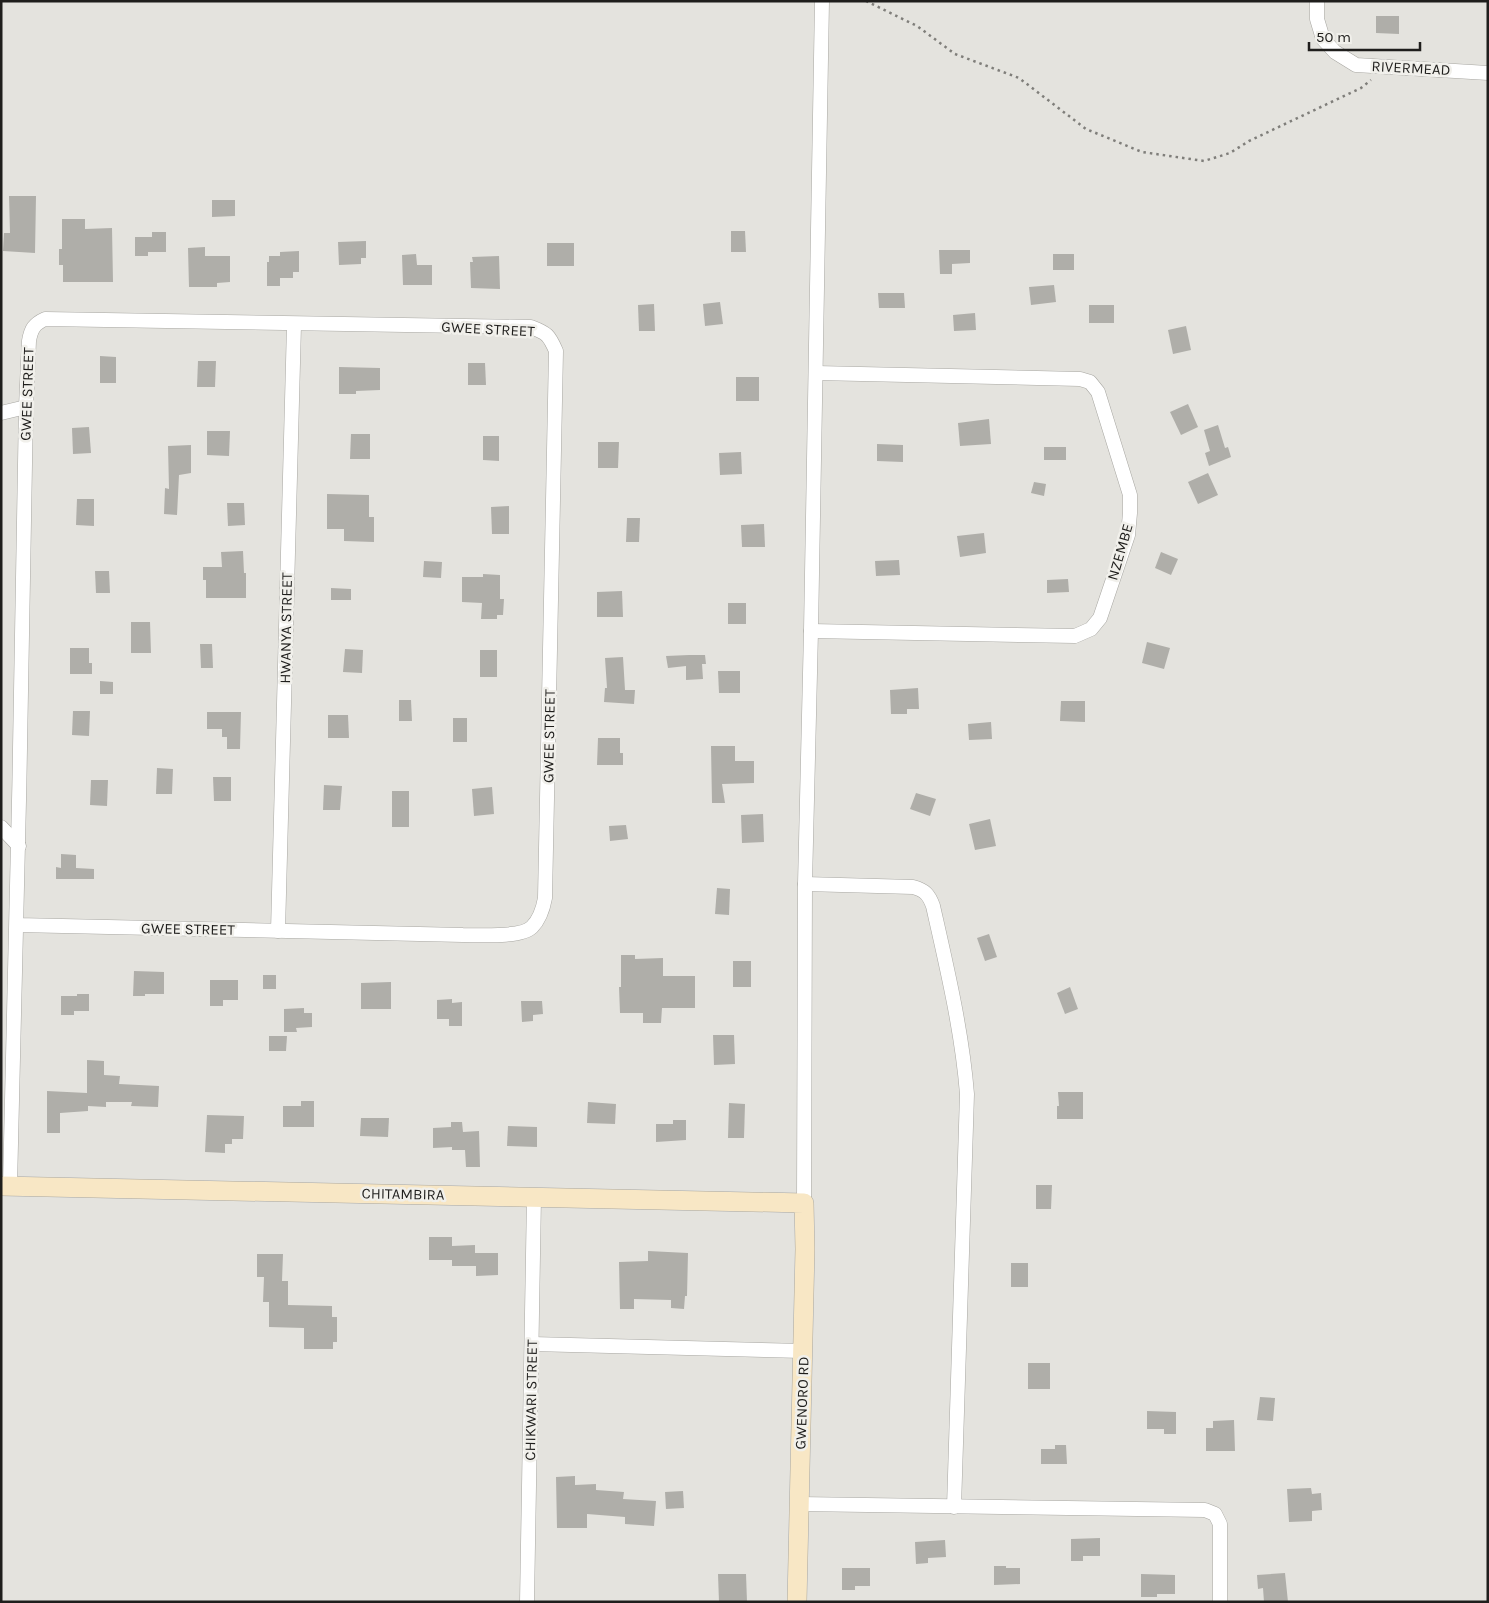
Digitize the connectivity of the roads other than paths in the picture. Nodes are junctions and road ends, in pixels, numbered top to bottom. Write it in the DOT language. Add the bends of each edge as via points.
graph roads {
  1 [pos="822,1"];
  2 [pos="1316,1"];
  3 [pos="1488,73"];
  4 [pos="294,324"];
  5 [pos="816,373"];
  6 [pos="26,407"];
  7 [pos="1,413"];
  8 [pos="812,631"];
  9 [pos="1,827"];
  10 [pos="19,846"];
  11 [pos="805,884"];
  12 [pos="16,925"];
  13 [pos="278,932"];
  14 [pos="6,1186"];
  15 [pos="534,1197"];
  16 [pos="804,1203"];
  17 [pos="532,1344"];
  18 [pos="803,1351"];
  19 [pos="799,1504"];
  20 [pos="954,1507"];
  21 [pos="527,1602"];
  22 [pos="797,1602"];
  23 [pos="1220,1602"];
  1 -- 5 [label="street"];
  2 -- 3 [label="street, RIVERMEAD" via="1323,39 1335,52 1356,65"];
  4 -- 6 [label="street, GWEE STREET" via="45,319 31,330"];
  4 -- 13 [label="street, HWANYA STREET"];
  4 -- 13 [label="street, GWEE STREET" via="531,328 544,332 554,345 545,898 543,910 531,928 516,933"];
  5 -- 8 [label="street"];
  5 -- 8 [label="street, NZEMBE" via="1080,379 1090,382 1098,392 1130,495 1130,513 1128,535 1100,618 1091,629 1075,636"];
  6 -- 7 [label="street"];
  6 -- 10 [label="street, GWEE STREET"];
  8 -- 11 [label="street"];
  9 -- 10 [label="street"];
  10 -- 12 [label="street, GWEE STREET"];
  11 -- 16 [label="street"];
  11 -- 20 [label="street" via="921,889 933,906 966,1072 967,1094"];
  12 -- 13 [label="street, GWEE STREET"];
  12 -- 14 [label="street, GWEE STREET"];
  14 -- 15 [label="street, CHITAMBIRA"];
  15 -- 16 [label="street, CHITAMBIRA"];
  15 -- 17 [label="street, CHIKWARI STREET"];
  16 -- 18 [label="street, GWENORO RD"];
  17 -- 18 [label="street"];
  17 -- 21 [label="street, CHIKWARI STREET"];
  18 -- 19 [label="street, GWENORO RD"];
  19 -- 20 [label="street"];
  19 -- 22 [label="street, GWENORO RD"];
  20 -- 23 [label="street" via="1204,1510 1215,1514 1220,1524"];
}
